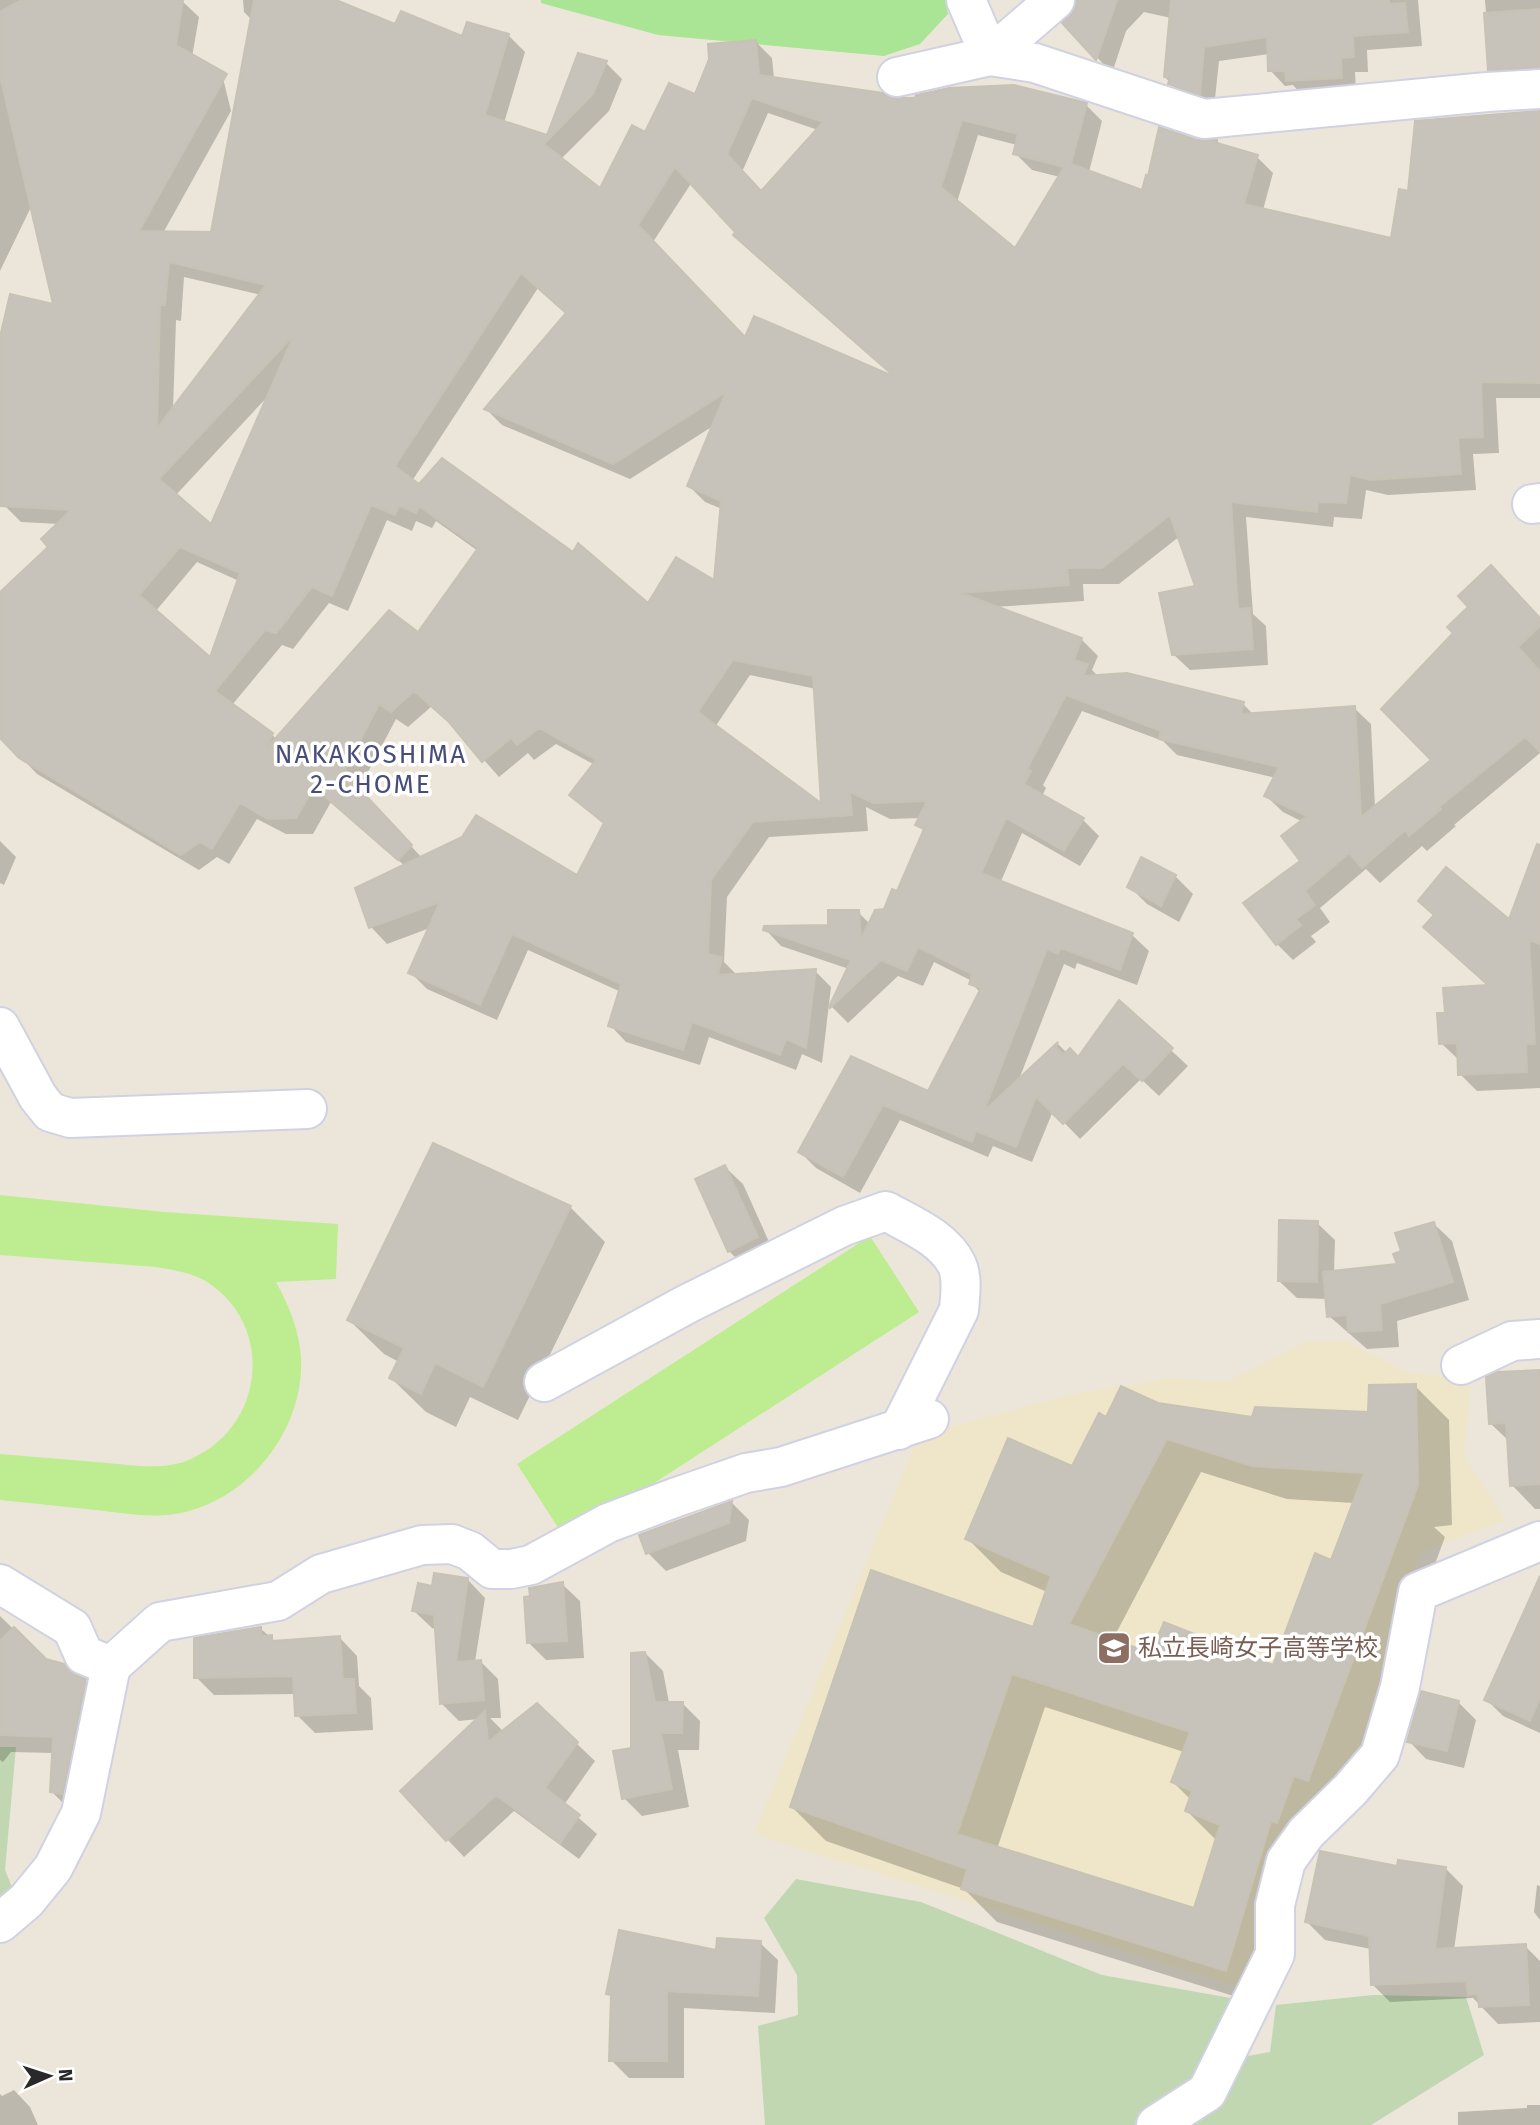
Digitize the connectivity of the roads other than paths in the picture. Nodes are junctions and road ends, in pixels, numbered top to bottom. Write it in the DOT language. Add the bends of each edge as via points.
graph roads {
  1 [pos="966,0"];
  2 [pos="1055,0"];
  3 [pos="990,56"];
  4 [pos="897,77"];
  5 [pos="1540,89"];
  6 [pos="0,1027"];
  7 [pos="307,1109"];
  8 [pos="1540,1339"];
  9 [pos="1461,1365"];
  10 [pos="544,1382"];
  11 [pos="1540,1541"];
  12 [pos="0,1584"];
  13 [pos="111,1666"];
  14 [pos="0,1923"];
  15 [pos="1156,2125"];
  1 -- 3 [label="street"];
  2 -- 3 [label="street"];
  3 -- 4 [label="street"];
  3 -- 5 [label="street" via="1035,63 1204,119"];
  6 -- 7 [label="street" via="38,1097 50,1112 70,1118"];
  8 -- 9 [label="street" via="1512,1340"];
  10 -- 13 [label="street" via="699,1298 844,1226 887,1211 944,1247 957,1266 960,1310 914,1424 674,1497 608,1523 531,1566 492,1569 470,1551 452,1544 422,1545 321,1574 278,1601 160,1622"];
  11 -- 15 [label="street" via="1418,1591 1400,1687 1380,1755 1306,1833 1286,1861 1275,1905 1275,1954 1207,2092"];
  12 -- 13 [label="street" via="72,1628 84,1655"];
  13 -- 14 [label="street" via="81,1813 53,1868"];
}
